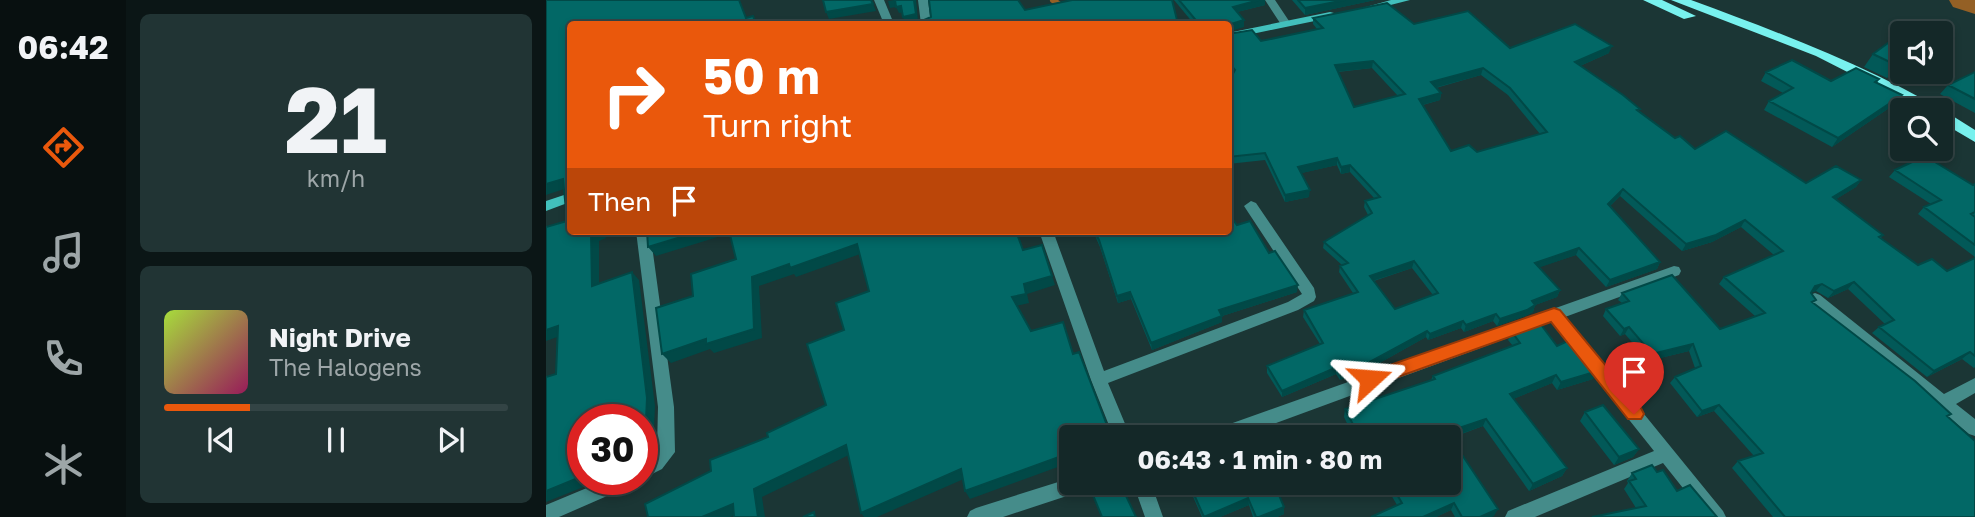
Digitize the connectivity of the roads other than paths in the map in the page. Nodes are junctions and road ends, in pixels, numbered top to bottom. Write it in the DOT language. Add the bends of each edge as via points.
graph roads {
  1 [pos="879,0"];
  2 [pos="923,0"];
  3 [pos="1270,0"];
  4 [pos="1405,0"];
  5 [pos="1650,0"];
  6 [pos="1678,0"];
  7 [pos="1355,10"];
  8 [pos="1341,13"];
  9 [pos="888,21"];
  10 [pos="926,21"];
  11 [pos="1286,24"];
  12 [pos="1232,35"];
  13 [pos="1863,72"];
  14 [pos="1912,98"];
  15 [pos="1953,123"];
  16 [pos="1975,137"];
  17 [pos="567,198"];
  18 [pos="546,206"];
  19 [pos="1251,206"];
  20 [pos="644,235"];
  21 [pos="1047,235"];
  22 [pos="1674,271"];
  23 [pos="1815,299"];
  24 [pos="1554,314"];
  25 [pos="1099,380"];
  26 [pos="1975,385"];
  27 [pos="1944,402"];
  28 [pos="1118,425"];
  29 [pos="1249,425"];
  30 [pos="1975,429"];
  31 [pos="1667,454"];
  32 [pos="658,461"];
  33 [pos="1059,490"];
  34 [pos="590,495"];
  35 [pos="1146,495"];
  36 [pos="546,514"];
  37 [pos="976,517"];
  38 [pos="1154,517"];
  39 [pos="1514,517"];
  40 [pos="1717,517"];
  1 -- 9 [label="street"];
  2 -- 10 [label="street"];
  3 -- 11 [label="street"];
  4 -- 7 [label="main road"];
  5 -- 13 [label="highway"];
  6 -- 13 [label="highway"];
  8 -- 11 [label="main road"];
  11 -- 12 [label="main road"];
  13 -- 14 [label="highway"];
  15 -- 16 [label="highway"];
  17 -- 18 [label="main road"];
  19 -- 25 [label="street" via="1309,297"];
  20 -- 32 [label="street" via="666,408 666,452"];
  21 -- 25 [label="street"];
  22 -- 24 [label="street"];
  23 -- 27 [label="street"];
  24 -- 29 [label="street"];
  24 -- 31 [label="street"];
  25 -- 28 [label="street"];
  26 -- 27 [label="street"];
  27 -- 30 [label="street"];
  31 -- 39 [label="street"];
  31 -- 40 [label="street"];
  33 -- 37 [label="street"];
  34 -- 36 [label="street"];
  35 -- 38 [label="street"];
}
